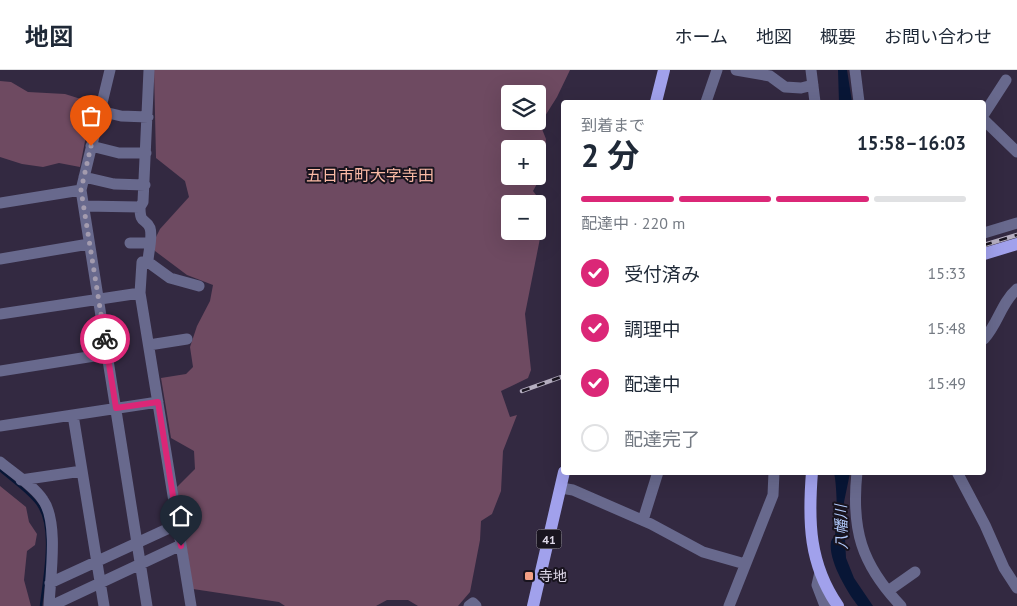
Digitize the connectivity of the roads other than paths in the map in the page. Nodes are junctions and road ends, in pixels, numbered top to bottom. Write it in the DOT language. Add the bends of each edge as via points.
graph roads {
  1 [pos="110,70"];
  2 [pos="149,70"];
  3 [pos="664,70"];
  4 [pos="717,70"];
  5 [pos="736,70"];
  6 [pos="811,70"];
  7 [pos="855,70"];
  8 [pos="1006,80"];
  9 [pos="813,85"];
  10 [pos="656,100"];
  11 [pos="707,100"];
  12 [pos="815,100"];
  13 [pos="859,100"];
  14 [pos="100,111"];
  15 [pos="986,111"];
  16 [pos="148,117"];
  17 [pos="986,122"];
  18 [pos="91,146"];
  19 [pos="1017,152"];
  20 [pos="146,153"];
  21 [pos="84,177"];
  22 [pos="144,185"];
  23 [pos="81,190"];
  24 [pos="0,203"];
  25 [pos="84,206"];
  26 [pos="140,207"];
  27 [pos="1017,223"];
  28 [pos="986,232"];
  29 [pos="130,243"];
  30 [pos="150,243"];
  31 [pos="90,244"];
  32 [pos="1017,244"];
  33 [pos="986,253"];
  34 [pos="0,259"];
  35 [pos="148,262"];
  36 [pos="199,286"];
  37 [pos="1017,289"];
  38 [pos="140,293"];
  39 [pos="98,299"];
  40 [pos="0,314"];
  41 [pos="986,336"];
  42 [pos="187,339"];
  43 [pos="149,345"];
  44 [pos="107,354"];
  45 [pos="0,371"];
  46 [pos="158,402"];
  47 [pos="116,408"];
  48 [pos="73,415"];
  49 [pos="0,426"];
  50 [pos="0,462"];
  51 [pos="82,471"];
  52 [pos="563,475"];
  53 [pos="657,475"];
  54 [pos="774,475"];
  55 [pos="812,475"];
  56 [pos="857,475"];
  57 [pos="959,475"];
  58 [pos="21,480"];
  59 [pos="561,488"];
  60 [pos="643,520"];
  61 [pos="178,524"];
  62 [pos="138,543"];
  63 [pos="181,546"];
  64 [pos="96,562"];
  65 [pos="745,564"];
  66 [pos="141,565"];
  67 [pos="820,572"];
  68 [pos="915,572"];
  69 [pos="50,583"];
  70 [pos="101,583"];
  71 [pos="1017,588"];
  72 [pos="888,591"];
  73 [pos="50,606"];
  74 [pos="104,606"];
  75 [pos="147,606"];
  76 [pos="191,606"];
  77 [pos="468,606"];
  78 [pos="476,606"];
  79 [pos="532,606"];
  80 [pos="729,606"];
  81 [pos="825,606"];
  82 [pos="838,606"];
  83 [pos="901,606"];
  1 -- 14 [label="street"];
  2 -- 16 [label="street"];
  3 -- 10 [label="main road"];
  4 -- 11 [label="street"];
  5 -- 9 [label="street" via="770,76 786,87"];
  6 -- 9 [label="street"];
  7 -- 13 [label="street"];
  8 -- 15 [label="street"];
  9 -- 12 [label="street"];
  14 -- 16 [label="street"];
  14 -- 18 [label="street"];
  16 -- 20 [label="street"];
  17 -- 19 [label="street"];
  18 -- 20 [label="street"];
  18 -- 21 [label="street"];
  20 -- 22 [label="street"];
  21 -- 22 [label="street" via="114,184"];
  21 -- 23 [label="street"];
  22 -- 26 [label="street" via="144,199"];
  23 -- 24 [label="street"];
  23 -- 25 [label="street"];
  25 -- 26 [label="street"];
  25 -- 31 [label="street"];
  26 -- 30 [label="street" via="141,219 150,228"];
  27 -- 28 [label="street"];
  29 -- 30 [label="street"];
  30 -- 35 [label="street"];
  31 -- 34 [label="street"];
  31 -- 39 [label="street"];
  32 -- 33 [label="main road"];
  35 -- 36 [label="street" via="170,278"];
  35 -- 38 [label="street" via="142,262"];
  37 -- 41 [label="street" via="1004,303"];
  38 -- 39 [label="street"];
  38 -- 43 [label="street"];
  39 -- 40 [label="street"];
  39 -- 44 [label="street"];
  42 -- 43 [label="street"];
  43 -- 46 [label="street"];
  44 -- 45 [label="street"];
  44 -- 47 [label="street"];
  46 -- 47 [label="street"];
  46 -- 61 [label="street"];
  47 -- 48 [label="street"];
  47 -- 62 [label="street"];
  48 -- 49 [label="street"];
  48 -- 51 [label="street"];
  50 -- 58 [label="street"];
  51 -- 58 [label="street"];
  51 -- 64 [label="street"];
  52 -- 59 [label="main road, 41"];
  53 -- 60 [label="street"];
  54 -- 65 [label="street" via="773,495"];
  55 -- 67 [label="main road" via="810,522"];
  56 -- 72 [label="street" via="859,539 866,559"];
  57 -- 71 [label="street"];
  58 -- 69 [label="street" via="43,499 50,514"];
  59 -- 60 [label="street"];
  59 -- 79 [label="main road, 41"];
  60 -- 65 [label="street" via="703,552"];
  61 -- 62 [label="street"];
  61 -- 63 [label="street"];
  62 -- 64 [label="street"];
  62 -- 66 [label="street"];
  63 -- 66 [label="street"];
  63 -- 76 [label="street"];
  64 -- 69 [label="street"];
  64 -- 70 [label="street"];
  65 -- 80 [label="street"];
  66 -- 70 [label="street"];
  66 -- 75 [label="street"];
  67 -- 81 [label="street" via="817,585"];
  67 -- 82 [label="main road"];
  68 -- 72 [label="street"];
  69 -- 73 [label="street"];
  70 -- 73 [label="street"];
  70 -- 74 [label="street"];
  72 -- 83 [label="street"];
  77 -- 78 [label="street" via="473,603"];
}
